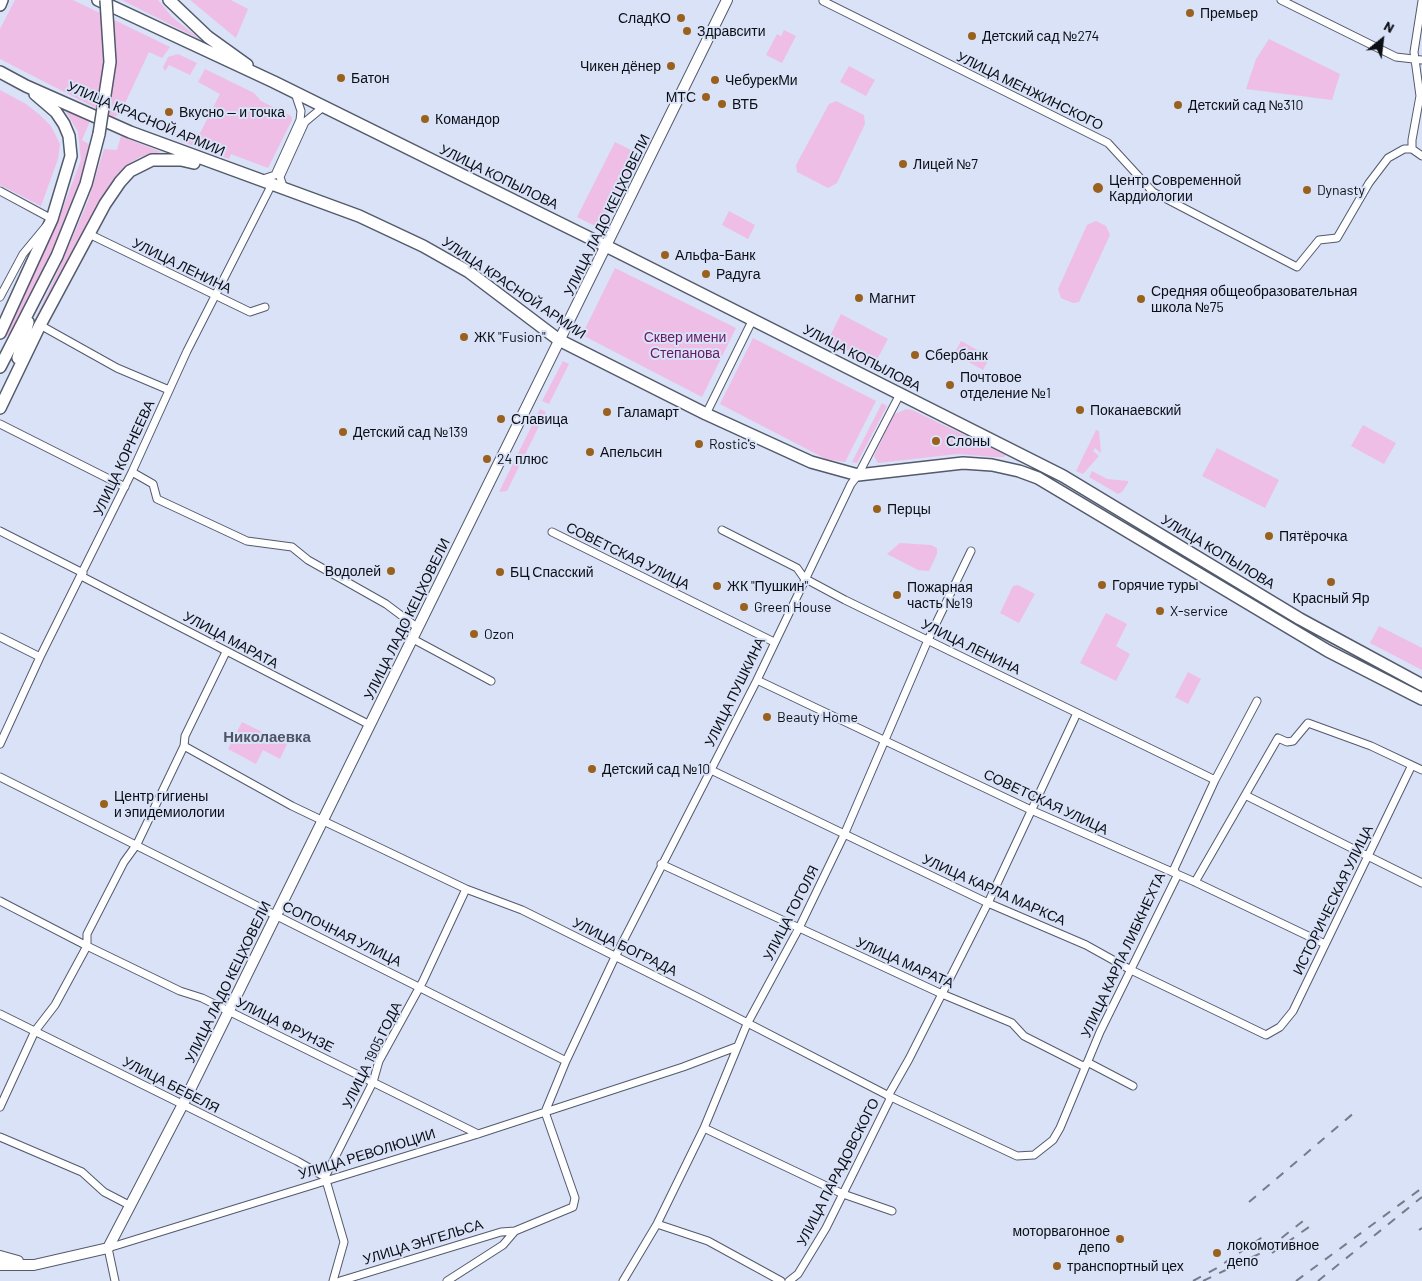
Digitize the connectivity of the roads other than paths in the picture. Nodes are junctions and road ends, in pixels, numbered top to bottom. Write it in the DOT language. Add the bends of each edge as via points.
graph roads {
  1 [pos="2,0"];
  2 [pos="98,0"];
  3 [pos="106,0"];
  4 [pos="169,0"];
  5 [pos="727,0"];
  6 [pos="1282,0"];
  7 [pos="823,1"];
  8 [pos="1422,1"];
  9 [pos="0,5"];
  10 [pos="1418,60"];
  11 [pos="0,72"];
  12 [pos="274,82"];
  13 [pos="26,86"];
  14 [pos="295,93"];
  15 [pos="323,107"];
  16 [pos="1412,149"];
  17 [pos="1422,156"];
  18 [pos="239,174"];
  19 [pos="258,180"];
  20 [pos="272,184"];
  21 [pos="284,188"];
  22 [pos="0,190"];
  23 [pos="52,219"];
  24 [pos="89,234"];
  25 [pos="607,247"];
  26 [pos="215,296"];
  27 [pos="0,297"];
  28 [pos="32,306"];
  29 [pos="266,307"];
  30 [pos="753,319"];
  31 [pos="40,325"];
  32 [pos="0,333"];
  33 [pos="560,340"];
  34 [pos="0,367"];
  35 [pos="11,384"];
  36 [pos="169,390"];
  37 [pos="900,394"];
  38 [pos="0,408"];
  39 [pos="706,414"];
  40 [pos="0,424"];
  41 [pos="1019,471"];
  42 [pos="132,472"];
  43 [pos="858,475"];
  44 [pos="125,487"];
  45 [pos="722,530"];
  46 [pos="0,531"];
  47 [pos="552,532"];
  48 [pos="971,552"];
  49 [pos="82,575"];
  50 [pos="804,578"];
  51 [pos="418,628"];
  52 [pos="0,636"];
  53 [pos="413,639"];
  54 [pos="928,640"];
  55 [pos="774,642"];
  56 [pos="226,652"];
  57 [pos="40,656"];
  58 [pos="757,680"];
  59 [pos="491,681"];
  60 [pos="1422,685"];
  61 [pos="1422,699"];
  62 [pos="1257,701"];
  63 [pos="1077,713"];
  64 [pos="370,725"];
  65 [pos="886,740"];
  66 [pos="0,744"];
  67 [pos="184,746"];
  68 [pos="1411,767"];
  69 [pos="711,770"];
  70 [pos="1422,770"];
  71 [pos="0,777"];
  72 [pos="1215,780"];
  73 [pos="1246,796"];
  74 [pos="1031,810"];
  75 [pos="324,820"];
  76 [pos="844,835"];
  77 [pos="137,844"];
  78 [pos="1367,856"];
  79 [pos="661,864"];
  80 [pos="1177,876"];
  81 [pos="1195,882"];
  82 [pos="1422,883"];
  83 [pos="466,889"];
  84 [pos="0,901"];
  85 [pos="988,903"];
  86 [pos="276,916"];
  87 [pos="799,928"];
  88 [pos="1325,944"];
  89 [pos="87,946"];
  90 [pos="615,956"];
  91 [pos="1131,970"];
  92 [pos="419,986"];
  93 [pos="942,994"];
  94 [pos="228,1012"];
  95 [pos="0,1014"];
  96 [pos="747,1024"];
  97 [pos="35,1030"];
  98 [pos="1266,1035"];
  99 [pos="736,1047"];
  100 [pos="566,1060"];
  101 [pos="1089,1063"];
  102 [pos="373,1082"];
  103 [pos="1134,1086"];
  104 [pos="889,1096"];
  105 [pos="182,1106"];
  106 [pos="0,1107"];
  107 [pos="545,1112"];
  108 [pos="704,1128"];
  109 [pos="478,1134"];
  110 [pos="0,1137"];
  111 [pos="1053,1140"];
  112 [pos="327,1179"];
  113 [pos="843,1194"];
  114 [pos="131,1206"];
  115 [pos="892,1211"];
  116 [pos="657,1224"];
  117 [pos="515,1231"];
  118 [pos="108,1248"];
  119 [pos="0,1256"];
  120 [pos="0,1265"];
  121 [pos="34,1265"];
  122 [pos="115,1281"];
  123 [pos="333,1281"];
  124 [pos="340,1281"];
  125 [pos="447,1281"];
  126 [pos="623,1281"];
  127 [pos="781,1281"];
  128 [pos="789,1281"];
  1 -- 9 [label="main road"];
  2 -- 12 [label="main road, УЛИЦА КОПЫЛОВА"];
  3 -- 28 [label="main road, bridge" via="110,62 99,134 78,206"];
  4 -- 12 [label="main road, УЛИЦА КОПЫЛОВА" via="208,37"];
  5 -- 25 [label="main road, УЛИЦА ЛАДО КЕЦХОВЕЛИ"];
  6 -- 10 [label="street" via="1396,57"];
  7 -- 16 [label="street, УЛИЦА МЕНЖИНСКОГО" via="1108,144 1153,192 1297,267 1319,240 1336,238 1388,158 1404,149"];
  8 -- 10 [label="street"];
  10 -- 16 [label="street" via="1420,88"];
  11 -- 13 [label="main road, УЛИЦА КРАСНОЙ АРМИИ"];
  12 -- 14 [label="main road, УЛИЦА КОПЫЛОВА"];
  13 -- 18 [label="main road, УЛИЦА КРАСНОЙ АРМИИ" via="130,132"];
  13 -- 23 [label="main road" via="56,112 71,147 68,170"];
  14 -- 15 [label="main road, УЛИЦА КОПЫЛОВА"];
  14 -- 19 [label="street" via="301,111 300,120 275,175"];
  15 -- 21 [label="street" via="305,122 280,177"];
  15 -- 25 [label="main road, УЛИЦА КОПЫЛОВА"];
  16 -- 17 [label="street"];
  18 -- 19 [label="main road, УЛИЦА КРАСНОЙ АРМИИ"];
  18 -- 24 [label="main road" via="181,160 152,160 140,164 120,182"];
  19 -- 20 [label="main road, УЛИЦА КРАСНОЙ АРМИИ"];
  20 -- 21 [label="main road, УЛИЦА КРАСНОЙ АРМИИ"];
  20 -- 26 [label="street, УЛИЦА КОРНЕЕВА"];
  21 -- 33 [label="main road, УЛИЦА КРАСНОЙ АРМИИ" via="359,216 444,255"];
  22 -- 23 [label="street"];
  23 -- 27 [label="street" via="22,254"];
  23 -- 32 [label="main road"];
  24 -- 26 [label="street, УЛИЦА ЛЕНИНА"];
  24 -- 31 [label="main road"];
  25 -- 30 [label="main road, УЛИЦА КОПЫЛОВА"];
  25 -- 33 [label="main road, УЛИЦА ЛАДО КЕЦХОВЕЛИ"];
  26 -- 29 [label="street, УЛИЦА ЛЕНИНА" via="250,312"];
  26 -- 36 [label="street, УЛИЦА КОРНЕЕВА"];
  28 -- 34 [label="main road"];
  28 -- 35 [label="main road"];
  30 -- 37 [label="main road, УЛИЦА КОПЫЛОВА"];
  30 -- 39 [label="street"];
  31 -- 35 [label="main road"];
  31 -- 36 [label="street" via="117,368"];
  33 -- 39 [label="main road, УЛИЦА КРАСНОЙ АРМИИ"];
  33 -- 51 [label="main road, УЛИЦА ЛАДО КЕЦХОВЕЛИ"];
  35 -- 38 [label="main road"];
  36 -- 42 [label="street, УЛИЦА КОРНЕЕВА"];
  37 -- 43 [label="street, УЛИЦА ПУШКИНА"];
  37 -- 60 [label="main road, УЛИЦА КОПЫЛОВА" via="1063,476 1293,615"];
  39 -- 43 [label="main road, УЛИЦА КРАСНОЙ АРМИИ" via="811,462"];
  40 -- 44 [label="street"];
  41 -- 43 [label="main road, УЛИЦА КРАСНОЙ АРМИИ" via="992,464 962,462"];
  41 -- 61 [label="main road, УЛИЦА КОПЫЛОВА" via="1038,478 1124,528 1328,651"];
  42 -- 44 [label="street, УЛИЦА КОРНЕЕВА"];
  42 -- 51 [label="street" via="153,484 157,499 247,542 292,546 308,560 386,604"];
  43 -- 50 [label="street, УЛИЦА ПУШКИНА"];
  44 -- 49 [label="street, УЛИЦА КОРНЕЕВА"];
  45 -- 50 [label="street, УЛИЦА ЛЕНИНА" via="797,568"];
  46 -- 49 [label="street, УЛИЦА МАРАТА"];
  47 -- 55 [label="street, СОВЕТСКАЯ УЛИЦА"];
  48 -- 54 [label="street, УЛИЦА ГОГОЛЯ"];
  49 -- 56 [label="street, УЛИЦА МАРАТА"];
  49 -- 57 [label="street, УЛИЦА КОРНЕЕВА"];
  50 -- 54 [label="street, УЛИЦА ЛЕНИНА"];
  50 -- 55 [label="street, УЛИЦА ПУШКИНА"];
  51 -- 53 [label="main road, УЛИЦА ЛАДО КЕЦХОВЕЛИ"];
  52 -- 57 [label="street"];
  53 -- 59 [label="street"];
  53 -- 64 [label="main road, УЛИЦА ЛАДО КЕЦХОВЕЛИ"];
  54 -- 63 [label="street, УЛИЦА ЛЕНИНА"];
  54 -- 65 [label="street, УЛИЦА ГОГОЛЯ"];
  55 -- 58 [label="street, УЛИЦА ПУШКИНА"];
  56 -- 64 [label="street, УЛИЦА МАРАТА"];
  56 -- 67 [label="street" via="185,736"];
  57 -- 66 [label="street, УЛИЦА КОРНЕЕВА"];
  58 -- 65 [label="street, СОВЕТСКАЯ УЛИЦА"];
  58 -- 69 [label="street, УЛИЦА ПУШКИНА"];
  62 -- 72 [label="street, УЛИЦА КАРЛА ЛИБКНЕХТА"];
  63 -- 72 [label="street, УЛИЦА ЛЕНИНА"];
  63 -- 74 [label="street, УЛИЦА ПАРАДОВСКОГО"];
  64 -- 75 [label="main road, УЛИЦА ЛАДО КЕЦХОВЕЛИ"];
  65 -- 74 [label="street, СОВЕТСКАЯ УЛИЦА"];
  65 -- 76 [label="street, УЛИЦА ГОГОЛЯ"];
  67 -- 75 [label="street, УЛИЦА БОГРАДА" via="270,795"];
  67 -- 77 [label="street"];
  68 -- 70 [label="street"];
  68 -- 73 [label="street" via="1371,746 1308,723 1293,741 1278,738"];
  68 -- 78 [label="street, ИСТОРИЧЕСКАЯ УЛИЦА"];
  69 -- 76 [label="street, УЛИЦА КАРЛА МАРКСА"];
  69 -- 79 [label="street, УЛИЦА ПУШКИНА"];
  71 -- 77 [label="street, СОПОЧНАЯ УЛИЦА"];
  72 -- 80 [label="street, УЛИЦА КАРЛА ЛИБКНЕХТА" via="1174,869"];
  73 -- 78 [label="street"];
  73 -- 81 [label="street"];
  74 -- 80 [label="street, СОВЕТСКАЯ УЛИЦА"];
  74 -- 85 [label="street, УЛИЦА ПАРАДОВСКОГО"];
  75 -- 83 [label="street, УЛИЦА БОГРАДА"];
  75 -- 86 [label="main road, УЛИЦА ЛАДО КЕЦХОВЕЛИ"];
  76 -- 85 [label="street, УЛИЦА КАРЛА МАРКСА"];
  76 -- 87 [label="street, УЛИЦА ГОГОЛЯ"];
  77 -- 86 [label="street, СОПОЧНАЯ УЛИЦА"];
  77 -- 89 [label="street" via="124,862 87,934"];
  78 -- 82 [label="street"];
  78 -- 88 [label="street, ИСТОРИЧЕСКАЯ УЛИЦА"];
  79 -- 87 [label="street, УЛИЦА МАРАТА"];
  79 -- 90 [label="street, УЛИЦА ПУШКИНА"];
  80 -- 81 [label="street, СОВЕТСКАЯ УЛИЦА"];
  80 -- 91 [label="street, УЛИЦА КАРЛА ЛИБКНЕХТА"];
  81 -- 88 [label="street, СОВЕТСКАЯ УЛИЦА"];
  83 -- 90 [label="street, УЛИЦА БОГРАДА" via="522,910"];
  83 -- 92 [label="street, УЛИЦА 1905 ГОДА"];
  84 -- 89 [label="street, УЛИЦА ФРУНЗЕ"];
  85 -- 91 [label="street, УЛИЦА КАРЛА МАРКСА" via="1086,945"];
  85 -- 93 [label="street, УЛИЦА ПАРАДОВСКОГО"];
  86 -- 92 [label="street, СОПОЧНАЯ УЛИЦА"];
  86 -- 94 [label="main road, УЛИЦА ЛАДО КЕЦХОВЕЛИ"];
  87 -- 93 [label="street, УЛИЦА МАРАТА"];
  87 -- 96 [label="street, УЛИЦА ГОГОЛЯ"];
  88 -- 98 [label="street, ИСТОРИЧЕСКАЯ УЛИЦА" via="1293,1011 1280,1027"];
  89 -- 94 [label="street, УЛИЦА ФРУНЗЕ"];
  89 -- 97 [label="street" via="55,1005"];
  90 -- 96 [label="street, УЛИЦА БОГРАДА"];
  90 -- 100 [label="street, УЛИЦА ПУШКИНА"];
  91 -- 98 [label="street, УЛИЦА КАРЛА МАРКСА"];
  91 -- 101 [label="street, УЛИЦА КАРЛА ЛИБКНЕХТА" via="1100,1032"];
  92 -- 100 [label="street, СОПОЧНАЯ УЛИЦА"];
  92 -- 102 [label="street, УЛИЦА 1905 ГОДА" via="379,1061"];
  93 -- 101 [label="street, УЛИЦА МАРАТА" via="1012,1023 1024,1036 1083,1066"];
  93 -- 104 [label="street, УЛИЦА ПАРАДОВСКОГО"];
  94 -- 102 [label="street, УЛИЦА ФРУНЗЕ"];
  94 -- 105 [label="main road, УЛИЦА ЛАДО КЕЦХОВЕЛИ"];
  95 -- 97 [label="street, УЛИЦА БЕБЕЛЯ"];
  96 -- 99 [label="street, УЛИЦА ГОГОЛЯ"];
  96 -- 104 [label="street, УЛИЦА БОГРАДА"];
  97 -- 105 [label="street, УЛИЦА БЕБЕЛЯ"];
  97 -- 106 [label="street"];
  99 -- 107 [label="street, УЛИЦА РЕВОЛЮЦИИ"];
  99 -- 108 [label="street, УЛИЦА ГОГОЛЯ"];
  100 -- 107 [label="street, УЛИЦА ПУШКИНА"];
  101 -- 103 [label="street, УЛИЦА МАРАТА"];
  101 -- 111 [label="street, УЛИЦА КАРЛА ЛИБКНЕХТА"];
  102 -- 109 [label="street, УЛИЦА ФРУНЗЕ"];
  102 -- 112 [label="street, УЛИЦА 1905 ГОДА"];
  104 -- 111 [label="street, УЛИЦА БОГРАДА" via="1017,1156 1034,1155"];
  104 -- 113 [label="street, УЛИЦА ПАРАДОВСКОГО"];
  105 -- 112 [label="street, УЛИЦА БЕБЕЛЯ" via="297,1161"];
  105 -- 114 [label="main road, УЛИЦА ЛАДО КЕЦХОВЕЛИ"];
  107 -- 109 [label="street, УЛИЦА РЕВОЛЮЦИИ"];
  107 -- 117 [label="street, УЛИЦА ЭНГЕЛЬСА" via="575,1203 570,1210"];
  108 -- 113 [label="street"];
  108 -- 116 [label="street, УЛИЦА ГОГОЛЯ"];
  109 -- 112 [label="street, УЛИЦА РЕВОЛЮЦИИ"];
  110 -- 114 [label="street" via="82,1172 104,1192"];
  112 -- 118 [label="street, УЛИЦА РЕВОЛЮЦИИ"];
  112 -- 123 [label="street" via="344,1242"];
  113 -- 115 [label="street"];
  113 -- 128 [label="street, УЛИЦА ПАРАДОВСКОГО" via="798,1274"];
  114 -- 118 [label="main road, УЛИЦА ЛАДО КЕЦХОВЕЛИ"];
  116 -- 126 [label="street, УЛИЦА ГОГОЛЯ"];
  116 -- 127 [label="street" via="708,1241"];
  117 -- 124 [label="street, УЛИЦА ЭНГЕЛЬСА" via="501,1232"];
  117 -- 125 [label="street, УЛИЦА ЭНГЕЛЬСА" via="503,1245"];
  118 -- 121 [label="main road, УЛИЦА РЕВОЛЮЦИИ"];
  118 -- 122 [label="street"];
  119 -- 121 [label="main road"];
  120 -- 121 [label="main road, УЛИЦА РЕВОЛЮЦИИ"];
}
